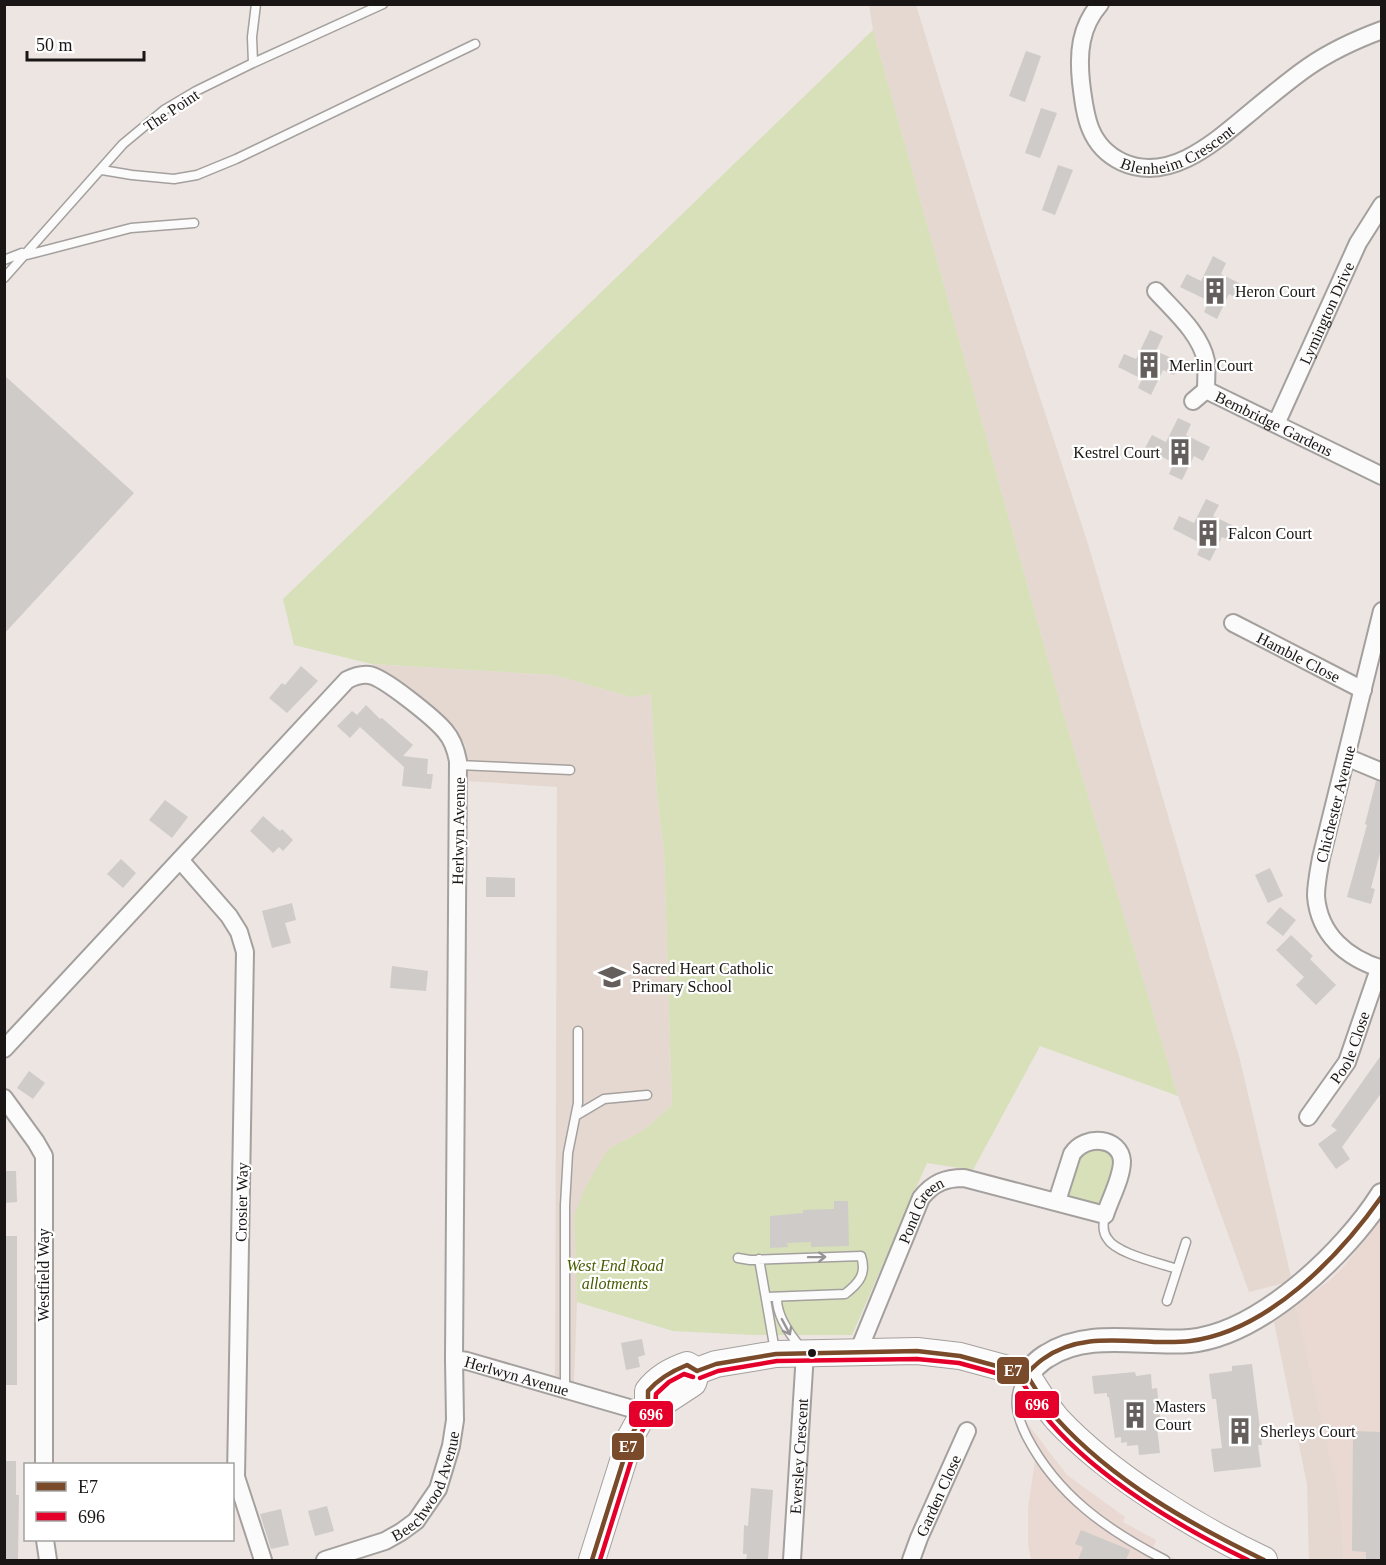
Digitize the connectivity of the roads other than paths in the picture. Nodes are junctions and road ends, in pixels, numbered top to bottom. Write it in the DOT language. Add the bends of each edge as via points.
graph roads {
  1 [pos="256,4"];
  2 [pos="383,4"];
  3 [pos="1100,4"];
  4 [pos="1382,30"];
  5 [pos="475,44"];
  6 [pos="253,63"];
  7 [pos="102,170"];
  8 [pos="1382,205"];
  9 [pos="194,223"];
  10 [pos="23,256"];
  11 [pos="4,260"];
  12 [pos="4,278"];
  13 [pos="1156,291"];
  14 [pos="1276,424"];
  15 [pos="1382,476"];
  16 [pos="1382,611"];
  17 [pos="1233,623"];
  18 [pos="1363,690"];
  19 [pos="1346,757"];
  20 [pos="458,765"];
  21 [pos="570,770"];
  22 [pos="1382,772"];
  23 [pos="181,861"];
  24 [pos="1380,969"];
  25 [pos="578,1031"];
  26 [pos="4,1049"];
  27 [pos="647,1095"];
  28 [pos="4,1098"];
  29 [pos="577,1115"];
  30 [pos="1308,1117"];
  31 [pos="1381,1196"];
  32 [pos="1057,1201"];
  33 [pos="1105,1215"];
  34 [pos="1186,1242"];
  35 [pos="738,1258"];
  36 [pos="759,1259"];
  37 [pos="1177,1269"];
  38 [pos="767,1297"];
  39 [pos="777,1297"];
  40 [pos="1167,1301"];
  41 [pos="858,1352"];
  42 [pos="805,1353"];
  43 [pos="776,1354"];
  44 [pos="454,1359"];
  45 [pos="1026,1374"];
  46 [pos="565,1389"];
  47 [pos="646,1409"];
  48 [pos="967,1431"];
  49 [pos="44,1463"];
  50 [pos="45,1541"];
  51 [pos="48,1560"];
  52 [pos="263,1560"];
  53 [pos="325,1560"];
  54 [pos="592,1560"];
  55 [pos="792,1560"];
  56 [pos="911,1560"];
  57 [pos="1165,1560"];
  58 [pos="1263,1560"];
  1 -- 6 [label="lane"];
  2 -- 6 [label="lane, The Point"];
  3 -- 4 [label="street, Blenheim Crescent" via="1088,21 1080,44 1084,115 1094,140 1103,150 1138,167 1169,165 1198,153 1306,68"];
  5 -- 7 [label="lane" via="197,175 163,179"];
  6 -- 7 [label="lane, The Point" via="164,110 123,144"];
  7 -- 10 [label="lane, The Point"];
  8 -- 14 [label="street, Lymington Drive" via="1358,243"];
  9 -- 10 [label="lane" via="131,228"];
  10 -- 11 [label="lane" via="22,253"];
  10 -- 12 [label="lane, The Point"];
  13 -- 14 [label="street, Bembridge Gardens" via="1202,348 1206,366 1199,396"];
  14 -- 15 [label="street, Bembridge Gardens"];
  16 -- 18 [label="street, Chichester Avenue"];
  17 -- 18 [label="street, Hamble Close"];
  18 -- 19 [label="street, Chichester Avenue"];
  19 -- 22 [label="street"];
  19 -- 24 [label="street, Chichester Avenue" via="1316,895 1325,928 1334,940 1354,958"];
  20 -- 21 [label="lane"];
  20 -- 23 [label="street, Herlwyn Avenue" via="455,746 445,730 395,689 372,675 357,675 347,680"];
  20 -- 44 [label="street, Herlwyn Avenue"];
  23 -- 26 [label="street, Herlwyn Avenue"];
  23 -- 52 [label="street, Crosier Way" via="229,916 245,952 236,1477"];
  24 -- 30 [label="street, Poole Close" via="1347,1062"];
  25 -- 29 [label="lane"];
  27 -- 29 [label="lane" via="604,1099"];
  28 -- 49 [label="street, Westfield Way" via="44,1156"];
  29 -- 46 [label="lane" via="568,1153 565,1205"];
  31 -- 45 [label="street" via="1312,1276 1235,1328 1193,1341 1078,1342 1046,1356"];
  32 -- 33 [label="street, Pond Green"];
  32 -- 33 [label="street" via="1072,1154 1082,1143 1095,1140 1114,1146 1121,1157 1120,1172"];
  32 -- 41 [label="street, Pond Green" via="964,1178 939,1181 929,1188 921,1198"];
  33 -- 37 [label="lane" via="1104,1232 1111,1245"];
  34 -- 37 [label="lane"];
  35 -- 36 [label="lane"];
  36 -- 38 [label="lane"];
  36 -- 39 [label="lane, one-way" via="861,1256 862,1275 845,1294"];
  37 -- 40 [label="lane"];
  38 -- 39 [label="lane"];
  38 -- 43 [label="lane"];
  39 -- 42 [label="lane, one-way" via="777,1308"];
  41 -- 42 [label="main road"];
  41 -- 45 [label="main road" via="940,1353"];
  42 -- 43 [label="main road"];
  42 -- 55 [label="street, Eversley Crescent"];
  43 -- 47 [label="main road" via="697,1371 693,1383"];
  44 -- 46 [label="street, Herlwyn Avenue"];
  44 -- 53 [label="street, Beechwood Avenue" via="455,1420 438,1488 416,1521 401,1532"];
  45 -- 57 [label="lane" via="1017,1391 1020,1423 1058,1484 1093,1517"];
  45 -- 58 [label="main road" via="1056,1417 1091,1451 1178,1512"];
  46 -- 47 [label="street, Herlwyn Avenue"];
  47 -- 54 [label="main road" via="631,1436"];
  48 -- 56 [label="street, Garden Close"];
  50 -- 51 [label="street"];
}
